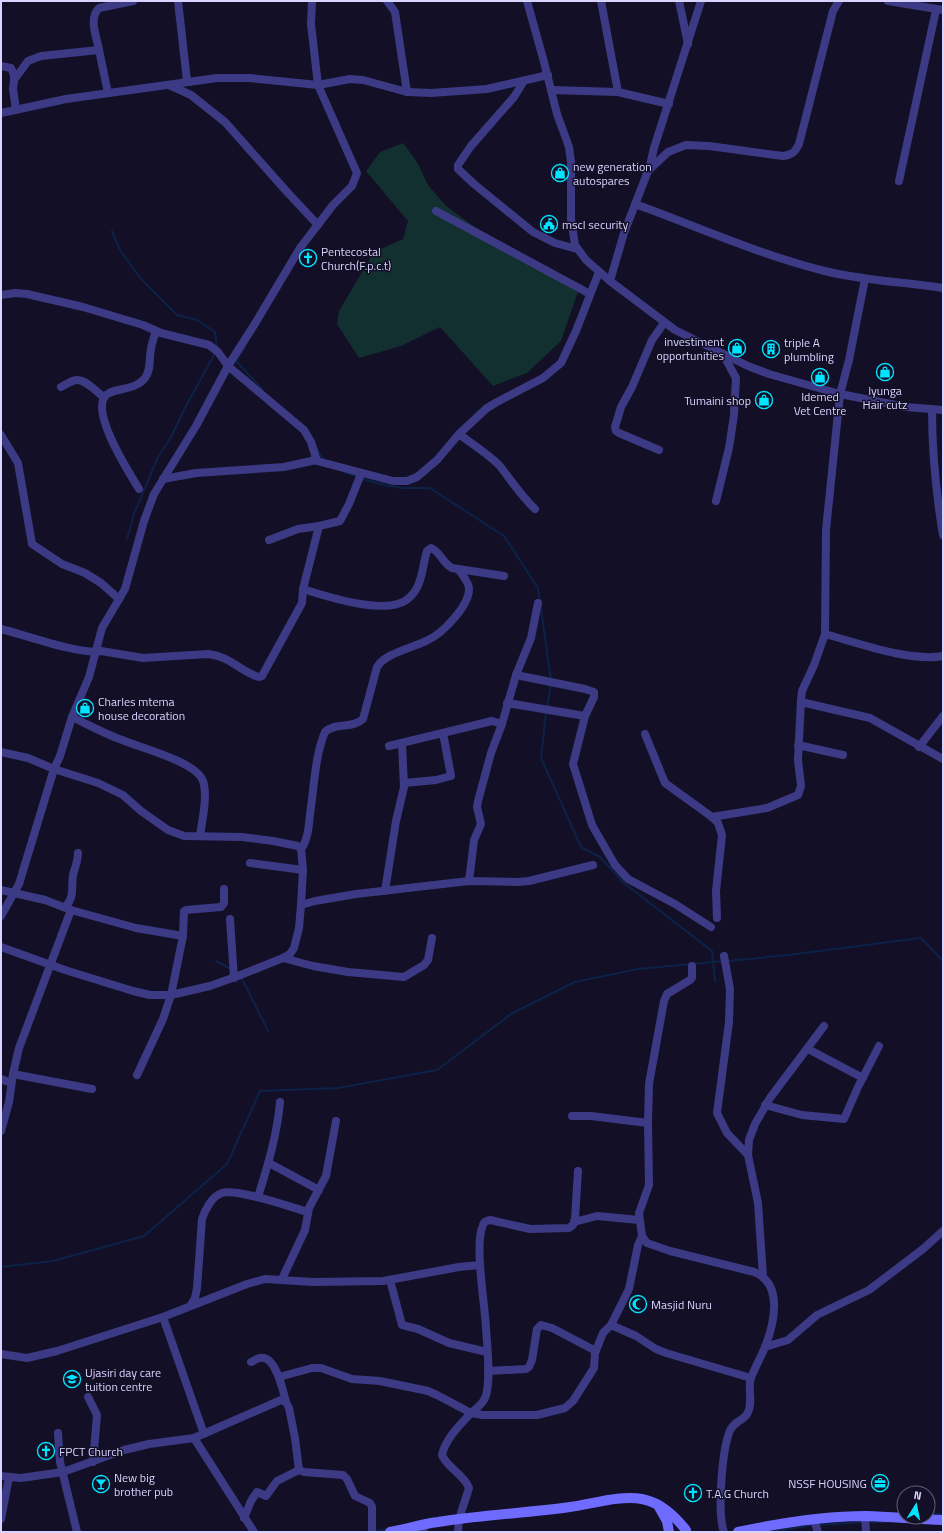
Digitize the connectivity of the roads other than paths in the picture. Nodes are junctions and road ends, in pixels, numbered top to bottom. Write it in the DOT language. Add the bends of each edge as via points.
graph roads {
  1 [pos="133,1"];
  2 [pos="178,1"];
  3 [pos="312,1"];
  4 [pos="387,1"];
  5 [pos="527,1"];
  6 [pos="601,1"];
  7 [pos="679,1"];
  8 [pos="701,1"];
  9 [pos="839,1"];
  10 [pos="888,1"];
  11 [pos="939,10"];
  12 [pos="688,44"];
  13 [pos="100,50"];
  14 [pos="1,66"];
  15 [pos="548,74"];
  16 [pos="14,80"];
  17 [pos="187,81"];
  18 [pos="524,81"];
  19 [pos="169,85"];
  20 [pos="318,85"];
  21 [pos="551,90"];
  22 [pos="407,92"];
  23 [pos="618,92"];
  24 [pos="108,93"];
  25 [pos="668,104"];
  26 [pos="16,110"];
  27 [pos="1,113"];
  28 [pos="648,171"];
  29 [pos="899,181"];
  30 [pos="635,204"];
  31 [pos="436,211"];
  32 [pos="318,225"];
  33 [pos="577,248"];
  34 [pos="599,272"];
  35 [pos="865,279"];
  36 [pos="610,281"];
  37 [pos="943,288"];
  38 [pos="590,294"];
  39 [pos="1,295"];
  40 [pos="664,323"];
  41 [pos="156,331"];
  42 [pos="723,354"];
  43 [pos="228,366"];
  44 [pos="61,387"];
  45 [pos="840,394"];
  46 [pos="104,398"];
  47 [pos="932,409"];
  48 [pos="943,410"];
  49 [pos="459,434"];
  50 [pos="1,436"];
  51 [pos="659,450"];
  52 [pos="316,460"];
  53 [pos="361,474"];
  54 [pos="163,480"];
  55 [pos="139,489"];
  56 [pos="716,501"];
  57 [pos="534,509"];
  58 [pos="319,526"];
  59 [pos="943,535"];
  60 [pos="269,540"];
  61 [pos="459,570"];
  62 [pos="504,576"];
  63 [pos="302,589"];
  64 [pos="119,599"];
  65 [pos="538,603"];
  66 [pos="1,629"];
  67 [pos="825,634"];
  68 [pos="94,653"];
  69 [pos="943,656"];
  70 [pos="516,675"];
  71 [pos="801,702"];
  72 [pos="507,703"];
  73 [pos="585,716"];
  74 [pos="943,716"];
  75 [pos="72,717"];
  76 [pos="502,724"];
  77 [pos="443,733"];
  78 [pos="645,734"];
  79 [pos="402,743"];
  80 [pos="798,745"];
  81 [pos="388,746"];
  82 [pos="919,747"];
  83 [pos="1,752"];
  84 [pos="843,755"];
  85 [pos="943,759"];
  86 [pos="54,769"];
  87 [pos="404,783"];
  88 [pos="712,817"];
  89 [pos="200,836"];
  90 [pos="301,849"];
  91 [pos="78,853"];
  92 [pos="250,863"];
  93 [pos="593,864"];
  94 [pos="303,870"];
  95 [pos="468,881"];
  96 [pos="224,888"];
  97 [pos="1,890"];
  98 [pos="385,891"];
  99 [pos="13,892"];
  100 [pos="302,905"];
  101 [pos="68,909"];
  102 [pos="1,916"];
  103 [pos="717,918"];
  104 [pos="230,919"];
  105 [pos="711,927"];
  106 [pos="183,936"];
  107 [pos="432,938"];
  108 [pos="1,947"];
  109 [pos="724,956"];
  110 [pos="283,958"];
  111 [pos="50,965"];
  112 [pos="692,966"];
  113 [pos="234,978"];
  114 [pos="171,995"];
  115 [pos="824,1026"];
  116 [pos="879,1046"];
  117 [pos="808,1049"];
  118 [pos="13,1074"];
  119 [pos="137,1075"];
  120 [pos="863,1078"];
  121 [pos="1,1079"];
  122 [pos="11,1083"];
  123 [pos="92,1089"];
  124 [pos="280,1102"];
  125 [pos="765,1105"];
  126 [pos="572,1116"];
  127 [pos="336,1121"];
  128 [pos="648,1123"];
  129 [pos="2,1127"];
  130 [pos="748,1155"];
  131 [pos="269,1163"];
  132 [pos="578,1172"];
  133 [pos="319,1190"];
  134 [pos="258,1197"];
  135 [pos="308,1212"];
  136 [pos="639,1220"];
  137 [pos="574,1222"];
  138 [pos="943,1231"];
  139 [pos="642,1236"];
  140 [pos="480,1265"];
  141 [pos="764,1276"];
  142 [pos="282,1279"];
  143 [pos="390,1280"];
  144 [pos="191,1305"];
  145 [pos="163,1317"];
  146 [pos="610,1325"];
  147 [pos="765,1347"];
  148 [pos="596,1351"];
  149 [pos="487,1352"];
  150 [pos="1,1354"];
  151 [pos="251,1362"];
  152 [pos="488,1371"];
  153 [pos="278,1377"];
  154 [pos="751,1378"];
  155 [pos="88,1397"];
  156 [pos="286,1402"];
  157 [pos="471,1413"];
  158 [pos="58,1433"];
  159 [pos="204,1434"];
  160 [pos="194,1438"];
  161 [pos="93,1462"];
  162 [pos="299,1470"];
  163 [pos="63,1472"];
  164 [pos="5,1477"];
  165 [pos="657,1504"];
  166 [pos="865,1516"];
  167 [pos="244,1518"];
  168 [pos="459,1519"];
  169 [pos="1,1520"];
  170 [pos="814,1520"];
  171 [pos="943,1520"];
  172 [pos="411,1528"];
  173 [pos="773,1528"];
  174 [pos="688,1531"];
  175 [pos="78,1532"];
  176 [pos="254,1532"];
  177 [pos="372,1532"];
  178 [pos="390,1532"];
  179 [pos="424,1532"];
  180 [pos="458,1532"];
  181 [pos="669,1532"];
  182 [pos="673,1532"];
  183 [pos="724,1532"];
  184 [pos="738,1532"];
  185 [pos="818,1532"];
  186 [pos="866,1532"];
  1 -- 13 [label="street" via="99,8 95,12 93,19"];
  2 -- 17 [label="street"];
  3 -- 20 [label="street" via="311,24"];
  4 -- 22 [label="street" via="395,12"];
  5 -- 15 [label="street"];
  6 -- 23 [label="street"];
  7 -- 12 [label="street"];
  8 -- 12 [label="street"];
  9 -- 28 [label="street" via="833,11 796,151 790,156 783,156 686,145 668,152"];
  10 -- 11 [label="street"];
  11 -- 29 [label="street"];
  12 -- 25 [label="street"];
  13 -- 16 [label="street" via="41,56 28,61"];
  13 -- 24 [label="street"];
  14 -- 16 [label="street" via="11,68"];
  15 -- 18 [label="street"];
  15 -- 21 [label="street"];
  16 -- 26 [label="street"];
  17 -- 19 [label="street"];
  17 -- 20 [label="street" via="235,78"];
  18 -- 22 [label="street" via="470,91"];
  18 -- 33 [label="street" via="511,102 470,146 458,169 533,232"];
  19 -- 24 [label="street"];
  19 -- 32 [label="street" via="191,95 225,122"];
  20 -- 22 [label="street" via="350,79 363,80"];
  20 -- 32 [label="street" via="357,173 352,186"];
  21 -- 23 [label="street"];
  21 -- 33 [label="street" via="569,146 571,220"];
  23 -- 25 [label="street"];
  24 -- 26 [label="street"];
  25 -- 28 [label="street"];
  26 -- 27 [label="street"];
  28 -- 30 [label="street"];
  30 -- 35 [label="street" via="782,258 829,272"];
  30 -- 36 [label="street"];
  31 -- 38 [label="street"];
  32 -- 43 [label="street" via="300,248"];
  33 -- 34 [label="street"];
  34 -- 36 [label="street"];
  34 -- 38 [label="street"];
  35 -- 37 [label="street"];
  35 -- 45 [label="street"];
  36 -- 40 [label="street"];
  38 -- 49 [label="street" via="561,363 526,388 487,408"];
  39 -- 41 [label="street" via="27,294 83,307"];
  40 -- 42 [label="street"];
  40 -- 51 [label="street" via="652,340 621,407 615,427 619,433"];
  41 -- 43 [label="street" via="209,345"];
  41 -- 46 [label="street" via="145,379 133,386 109,393"];
  42 -- 45 [label="street" via="769,374"];
  42 -- 56 [label="street" via="736,378 735,408 729,448"];
  43 -- 52 [label="street" via="304,430 311,442"];
  43 -- 54 [label="street"];
  44 -- 46 [label="street" via="74,381 85,382"];
  45 -- 47 [label="street"];
  45 -- 67 [label="street" via="826,530"];
  46 -- 55 [label="street" via="102,407 109,435"];
  47 -- 48 [label="street"];
  47 -- 59 [label="street" via="933,456"];
  49 -- 53 [label="street" via="437,460 411,480 393,481"];
  49 -- 57 [label="street" via="496,462"];
  50 -- 64 [label="street" via="18,463 32,544 62,564 101,583"];
  52 -- 53 [label="street"];
  52 -- 54 [label="street" via="290,466 196,474"];
  53 -- 58 [label="street" via="342,519"];
  54 -- 64 [label="street" via="154,494 144,521 125,589"];
  58 -- 60 [label="street" via="298,529"];
  58 -- 63 [label="street"];
  61 -- 62 [label="street"];
  61 -- 63 [label="street" via="449,567 434,549 430,548 421,578 410,597 406,601 392,605 365,605"];
  61 -- 90 [label="street" via="469,590 465,603 456,616 432,638 380,662 376,667 362,719 325,732 316,768 308,829"];
  63 -- 68 [label="street" via="302,602 262,676 259,677 217,654 143,658 101,651"];
  64 -- 68 [label="street" via="102,628"];
  65 -- 70 [label="street" via="531,638"];
  66 -- 68 [label="street"];
  67 -- 69 [label="street" via="902,654"];
  67 -- 71 [label="street" via="802,691"];
  68 -- 75 [label="street" via="89,677"];
  70 -- 72 [label="street"];
  70 -- 73 [label="street" via="592,691 595,694"];
  71 -- 80 [label="street"];
  71 -- 82 [label="street" via="870,718"];
  72 -- 73 [label="street"];
  72 -- 76 [label="street"];
  73 -- 105 [label="street" via="574,758 574,768 592,825 615,865 628,879"];
  74 -- 82 [label="street"];
  75 -- 86 [label="street"];
  75 -- 89 [label="street" via="122,740 178,761 198,772 205,793"];
  76 -- 77 [label="street" via="492,721"];
  76 -- 95 [label="street" via="491,753 477,807 481,824 474,840"];
  77 -- 79 [label="street"];
  77 -- 87 [label="street" via="451,776"];
  78 -- 88 [label="street" via="666,784"];
  79 -- 81 [label="street"];
  79 -- 87 [label="street"];
  80 -- 84 [label="street"];
  80 -- 88 [label="street" via="801,786 798,795 767,808"];
  82 -- 85 [label="street"];
  83 -- 86 [label="street" via="28,758"];
  86 -- 89 [label="street" via="98,783 123,795 158,824 176,834"];
  86 -- 99 [label="street" via="19,884"];
  87 -- 98 [label="street"];
  88 -- 103 [label="street" via="718,823 722,835 716,891"];
  89 -- 90 [label="street" via="273,840 293,844"];
  90 -- 94 [label="street"];
  91 -- 101 [label="street"];
  92 -- 94 [label="street"];
  93 -- 95 [label="street" via="524,881"];
  94 -- 100 [label="street"];
  95 -- 98 [label="street"];
  96 -- 106 [label="street" via="224,903 221,907 185,910"];
  97 -- 99 [label="street"];
  98 -- 100 [label="street" via="334,897"];
  99 -- 101 [label="street"];
  99 -- 102 [label="street"];
  100 -- 110 [label="street" via="294,948"];
  101 -- 106 [label="street" via="136,928"];
  101 -- 111 [label="street"];
  104 -- 113 [label="street"];
  106 -- 114 [label="street"];
  107 -- 110 [label="street" via="428,960 404,977 348,972"];
  108 -- 111 [label="street"];
  109 -- 130 [label="street" via="730,989 729,1022 717,1113 728,1133"];
  110 -- 113 [label="street"];
  111 -- 114 [label="street" via="150,995"];
  111 -- 118 [label="street" via="19,1048"];
  112 -- 128 [label="street" via="692,978 667,994 664,1000 651,1072"];
  113 -- 114 [label="street"];
  114 -- 119 [label="street" via="163,1019"];
  115 -- 117 [label="street"];
  116 -- 120 [label="street"];
  117 -- 120 [label="street"];
  117 -- 125 [label="street"];
  118 -- 122 [label="street"];
  118 -- 123 [label="street"];
  120 -- 125 [label="street" via="844,1119 802,1115"];
  121 -- 122 [label="street"];
  122 -- 129 [label="street"];
  124 -- 131 [label="street"];
  125 -- 130 [label="street" via="750,1134"];
  126 -- 128 [label="street"];
  127 -- 133 [label="street" via="327,1174"];
  128 -- 136 [label="street" via="649,1186"];
  130 -- 141 [label="street" via="758,1203"];
  131 -- 133 [label="street"];
  131 -- 134 [label="street"];
  132 -- 137 [label="street"];
  133 -- 135 [label="street"];
  134 -- 135 [label="street"];
  134 -- 144 [label="street" via="224,1192 213,1200 204,1212 197,1288"];
  135 -- 142 [label="street" via="305,1230"];
  136 -- 137 [label="street" via="597,1216"];
  136 -- 139 [label="street"];
  137 -- 140 [label="street" via="567,1228 530,1229 490,1220 485,1222 480,1237"];
  138 -- 147 [label="street" via="869,1290 817,1315 788,1340"];
  139 -- 141 [label="street" via="647,1243 670,1251"];
  139 -- 146 [label="street" via="629,1289"];
  140 -- 143 [label="street"];
  140 -- 149 [label="street"];
  141 -- 147 [label="street" via="772,1289 774,1311"];
  142 -- 143 [label="street" via="313,1282"];
  142 -- 144 [label="street" via="265,1279"];
  143 -- 149 [label="street" via="402,1325 449,1343"];
  144 -- 145 [label="street"];
  145 -- 150 [label="street" via="36,1356 27,1358"];
  145 -- 159 [label="street"];
  146 -- 148 [label="street" via="604,1331"];
  146 -- 154 [label="street" via="666,1353"];
  147 -- 154 [label="street"];
  148 -- 152 [label="street" via="542,1325 537,1328 529,1367"];
  148 -- 157 [label="street" via="595,1365 565,1408 533,1415 483,1416"];
  149 -- 152 [label="street"];
  151 -- 153 [label="street" via="260,1358 266,1359 274,1366"];
  152 -- 157 [label="street" via="485,1399"];
  153 -- 156 [label="street"];
  153 -- 157 [label="street" via="321,1368 352,1379 380,1381 438,1395"];
  154 -- 183 [label="street" via="747,1415 730,1430 725,1449 721,1496"];
  155 -- 161 [label="street" via="97,1415"];
  156 -- 159 [label="street" via="281,1400"];
  156 -- 162 [label="street" via="295,1438"];
  157 -- 168 [label="street" via="445,1446 442,1455 469,1488"];
  158 -- 163 [label="street"];
  159 -- 160 [label="street"];
  160 -- 161 [label="street" via="124,1450"];
  160 -- 167 [label="street"];
  161 -- 163 [label="street"];
  162 -- 167 [label="street" via="277,1482 266,1496 258,1492"];
  162 -- 177 [label="street" via="342,1476 347,1479 355,1496 372,1507"];
  163 -- 164 [label="street" via="21,1478"];
  163 -- 175 [label="street"];
  164 -- 169 [label="street"];
  165 -- 168 [label="street" via="642,1499 613,1500"];
  165 -- 174 [label="street" via="677,1518"];
  165 -- 181 [label="street" via="667,1521"];
  166 -- 170 [label="street"];
  166 -- 171 [label="street"];
  166 -- 186 [label="street"];
  167 -- 176 [label="street"];
  168 -- 172 [label="street"];
  168 -- 180 [label="street"];
  170 -- 173 [label="street"];
  170 -- 185 [label="street"];
  172 -- 178 [label="street"];
  172 -- 179 [label="street"];
  173 -- 184 [label="street"];
  174 -- 182 [label="street" via="679,1529"];
}
